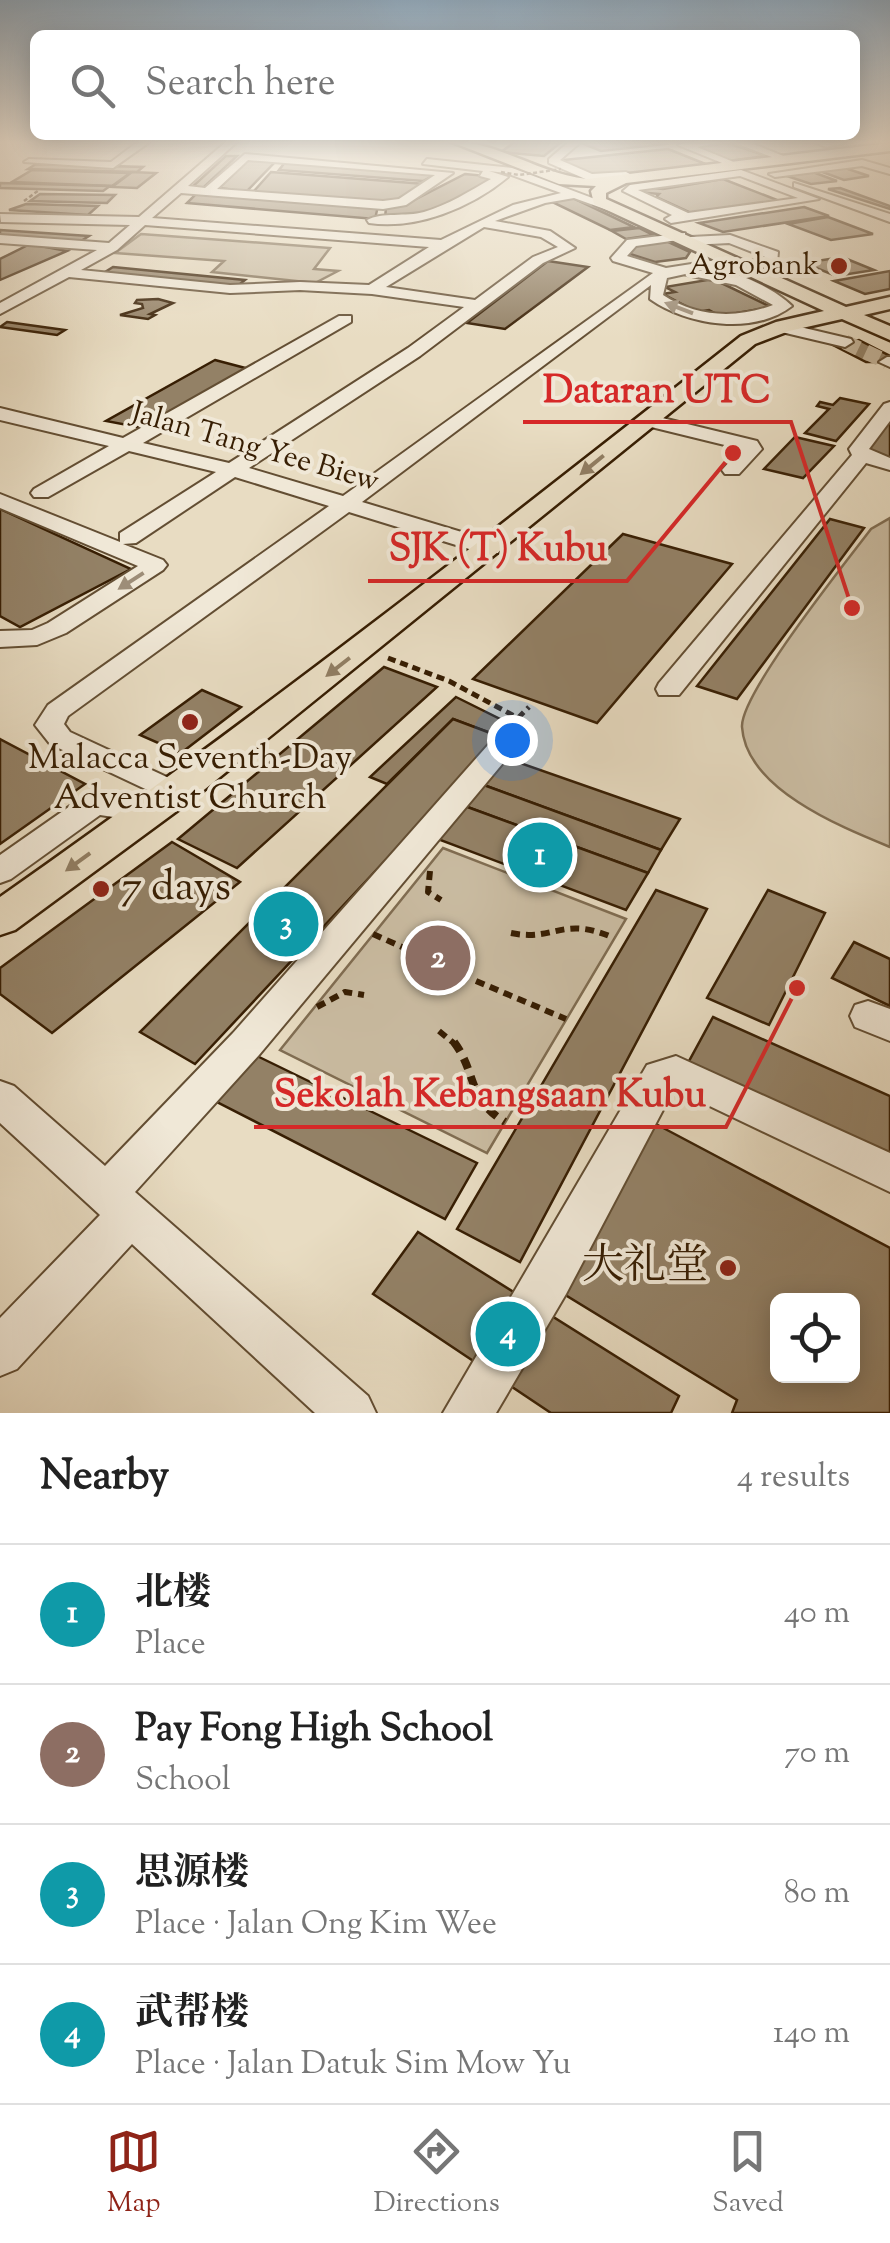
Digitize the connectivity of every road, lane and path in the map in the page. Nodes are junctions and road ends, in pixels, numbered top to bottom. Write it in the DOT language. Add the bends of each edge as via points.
graph roads {
  1 [pos="153,207"];
  2 [pos="216,207"];
  3 [pos="383,207"];
  4 [pos="450,207"];
  5 [pos="515,207"];
  6 [pos="611,207"];
  7 [pos="666,207"];
  8 [pos="758,207"];
  9 [pos="614,208"];
  10 [pos="321,216"];
  11 [pos="688,217"];
  12 [pos="1,218"];
  13 [pos="360,219"];
  14 [pos="141,220"];
  15 [pos="380,220"];
  16 [pos="648,222"];
  17 [pos="484,223"];
  18 [pos="685,238"];
  19 [pos="0,239"];
  20 [pos="29,241"];
  21 [pos="444,244"];
  22 [pos="82,245"];
  23 [pos="112,247"];
  24 [pos="0,255"];
  25 [pos="738,263"];
  26 [pos="70,273"];
  27 [pos="660,277"];
  28 [pos="4,290"];
  29 [pos="372,290"];
  30 [pos="22,298"];
  31 [pos="890,303"];
  32 [pos="473,304"];
  33 [pos="0,309"];
  34 [pos="843,313"];
  35 [pos="345,319"];
  36 [pos="781,326"];
  37 [pos="890,334"];
  38 [pos="845,342"];
  39 [pos="890,408"];
  40 [pos="0,414"];
  41 [pos="646,420"];
  42 [pos="130,443"];
  43 [pos="862,456"];
  44 [pos="890,464"];
  45 [pos="232,470"];
  46 [pos="732,470"];
  47 [pos="41,493"];
  48 [pos="0,500"];
  49 [pos="346,504"];
  50 [pos="128,538"];
  51 [pos="490,548"];
  52 [pos="0,639"];
  53 [pos="362,648"];
  54 [pos="669,688"];
  55 [pos="529,706"];
  56 [pos="518,718"];
  57 [pos="498,751"];
  58 [pos="175,793"];
  59 [pos="147,812"];
  60 [pos="0,872"];
  61 [pos="0,919"];
  62 [pos="510,933"];
  63 [pos="614,938"];
  64 [pos="476,980"];
  65 [pos="566,1020"];
  66 [pos="439,1031"];
  67 [pos="2,1104"];
  68 [pos="506,1122"];
  69 [pos="890,1172"];
  70 [pos="119,1203"];
  71 [pos="0,1352"];
  72 [pos="352,1413"];
  73 [pos="468,1413"];
  1 -- 14 [label="street"];
  2 -- 10 [label="street"];
  3 -- 15 [label="street"];
  4 -- 15 [label="street" via="435,215"];
  5 -- 17 [label="street"];
  6 -- 9 [label="street"];
  7 -- 11 [label="street"];
  8 -- 11 [label="street"];
  9 -- 16 [label="main road"];
  11 -- 16 [label="street"];
  12 -- 14 [label="street"];
  13 -- 15 [label="street"];
  14 -- 21 [label="street"];
  14 -- 23 [label="street"];
  16 -- 18 [label="main road"];
  17 -- 21 [label="street"];
  17 -- 32 [label="street" via="545,234 568,248"];
  18 -- 25 [label="main road"];
  18 -- 25 [label="street" via="730,238 774,255 770,262"];
  18 -- 27 [label="street" via="632,243 618,258"];
  19 -- 20 [label="street"];
  20 -- 22 [label="street"];
  20 -- 24 [label="street"];
  21 -- 29 [label="street"];
  22 -- 23 [label="street"];
  22 -- 28 [label="street"];
  23 -- 26 [label="street"];
  25 -- 27 [label="street"];
  25 -- 34 [label="main road"];
  26 -- 29 [label="street" via="230,289"];
  26 -- 30 [label="street"];
  27 -- 27 [label="street, one-way" via="711,273 784,306 731,319 688,313 655,296"];
  27 -- 49 [label="street"];
  28 -- 30 [label="street"];
  29 -- 32 [label="street"];
  30 -- 33 [label="street"];
  31 -- 34 [label="main road"];
  32 -- 45 [label="street" via="414,352"];
  34 -- 36 [label="main road"];
  34 -- 37 [label="main road"];
  35 -- 42 [label="street"];
  36 -- 37 [label="main road"];
  36 -- 38 [label="street"];
  36 -- 41 [label="main road" via="748,340"];
  39 -- 43 [label="street" via="859,449"];
  40 -- 42 [label="street, Jalan Tang Yee Biew"];
  41 -- 46 [label="street" via="750,445"];
  41 -- 51 [label="main road, one-way"];
  42 -- 45 [label="street, Jalan Tang Yee Biew"];
  42 -- 47 [label="street"];
  43 -- 44 [label="street"];
  43 -- 54 [label="street"];
  45 -- 49 [label="street, Jalan Tang Yee Biew"];
  45 -- 50 [label="street"];
  48 -- 52 [label="street, one-way" via="155,564 57,628 37,637"];
  49 -- 51 [label="street, Jalan Tang Yee Biew"];
  49 -- 58 [label="street" via="58,711 49,725 60,738"];
  51 -- 53 [label="main road"];
  53 -- 56 [label="path"];
  53 -- 58 [label="main road, one-way"];
  55 -- 56 [label="path"];
  56 -- 57 [label="path"];
  57 -- 70 [label="street"];
  58 -- 59 [label="main road"];
  59 -- 60 [label="street" via="94,804"];
  59 -- 61 [label="main road, one-way"];
  62 -- 63 [label="path" via="543,936 570,925"];
  64 -- 65 [label="path"];
  66 -- 68 [label="path" via="467,1057 481,1108"];
  67 -- 70 [label="street"];
  69 -- 73 [label="street" via="676,1072 660,1077"];
  70 -- 71 [label="street"];
  70 -- 72 [label="street"];
}
